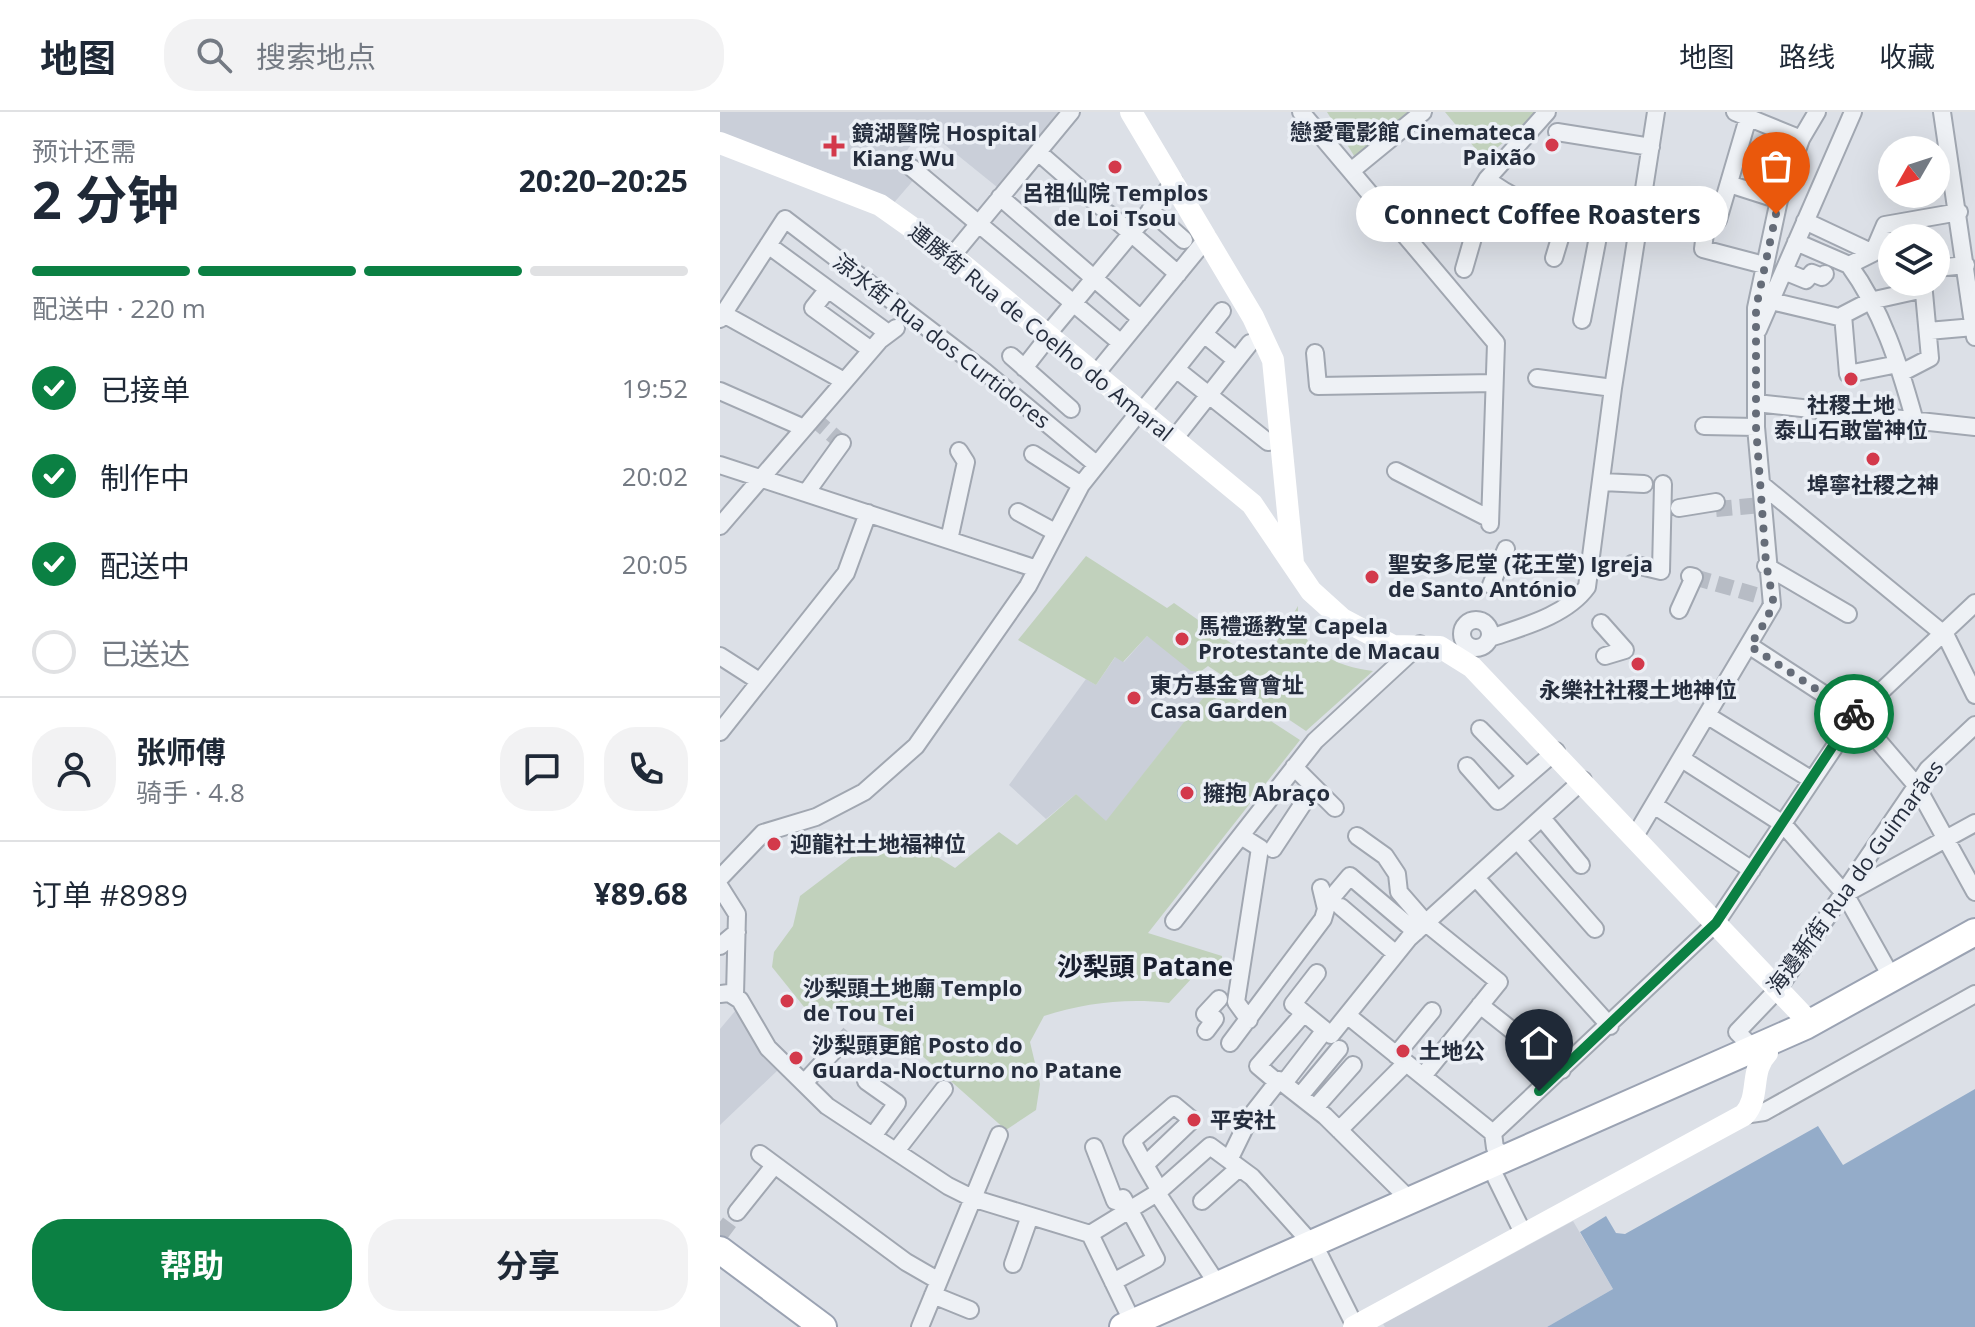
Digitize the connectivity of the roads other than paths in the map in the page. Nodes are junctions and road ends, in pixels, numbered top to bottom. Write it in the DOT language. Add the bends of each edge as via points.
graph roads {
  1 [pos="1071,112"];
  2 [pos="1131,112"];
  3 [pos="1301,112"];
  4 [pos="1395,112"];
  5 [pos="1423,112"];
  6 [pos="1547,112"];
  7 [pos="1656,112"];
  8 [pos="1817,112"];
  9 [pos="1853,112"];
  10 [pos="1942,112"];
  11 [pos="1742,114"];
  12 [pos="1406,126"];
  13 [pos="1557,132"];
  14 [pos="1801,139"];
  15 [pos="720,143"];
  16 [pos="1651,147"];
  17 [pos="1038,152"];
  18 [pos="912,168"];
  19 [pos="1351,171"];
  20 [pos="1487,179"];
  21 [pos="1174,182"];
  22 [pos="1729,184"];
  23 [pos="1000,197"];
  24 [pos="1777,207"];
  25 [pos="1150,210"];
  26 [pos="1964,213"];
  27 [pos="1567,215"];
  28 [pos="1718,220"];
  29 [pos="1601,221"];
  30 [pos="979,223"];
  31 [pos="1805,223"];
  32 [pos="1638,227"];
  33 [pos="1131,233"];
  34 [pos="1705,233"];
  35 [pos="809,237"];
  36 [pos="1207,238"];
  37 [pos="1184,240"];
  38 [pos="1796,242"];
  39 [pos="768,245"];
  40 [pos="1873,253"];
  41 [pos="952,256"];
  42 [pos="1554,258"];
  43 [pos="791,261"];
  44 [pos="1764,265"];
  45 [pos="1849,265"];
  46 [pos="1966,265"];
  47 [pos="1950,267"];
  48 [pos="1464,269"];
  49 [pos="841,270"];
  50 [pos="1784,271"];
  51 [pos="1178,274"];
  52 [pos="1825,274"];
  53 [pos="1093,279"];
  54 [pos="827,288"];
  55 [pos="1888,296"];
  56 [pos="1925,296"];
  57 [pos="1771,301"];
  58 [pos="1870,301"];
  59 [pos="1073,303"];
  60 [pos="1222,311"];
  61 [pos="721,315"];
  62 [pos="1843,316"];
  63 [pos="1141,319"];
  64 [pos="1582,320"];
  65 [pos="1974,329"];
  66 [pos="1928,331"];
  67 [pos="1204,334"];
  68 [pos="1048,335"];
  69 [pos="1756,335"];
  70 [pos="1121,343"];
  71 [pos="1250,343"];
  72 [pos="871,350"];
  73 [pos="1315,353"];
  74 [pos="1236,360"];
  75 [pos="1900,368"];
  76 [pos="1176,369"];
  77 [pos="1095,375"];
  78 [pos="1537,378"];
  79 [pos="844,381"];
  80 [pos="1494,383"];
  81 [pos="1613,388"];
  82 [pos="720,391"];
  83 [pos="1209,395"];
  84 [pos="1756,403"];
  85 [pos="1071,409"];
  86 [pos="1140,412"];
  87 [pos="1914,418"];
  88 [pos="1704,426"];
  89 [pos="1756,427"];
  90 [pos="1975,427"];
  91 [pos="804,428"];
  92 [pos="1174,439"];
  93 [pos="1268,442"];
  94 [pos="842,443"];
  95 [pos="959,451"];
  96 [pos="1033,454"];
  97 [pos="720,465"];
  98 [pos="1097,465"];
  99 [pos="1396,471"];
  100 [pos="761,478"];
  101 [pos="1602,482"];
  102 [pos="1644,484"];
  103 [pos="1663,484"];
  104 [pos="1761,484"];
  105 [pos="1081,485"];
  106 [pos="806,493"];
  107 [pos="1287,494"];
  108 [pos="1716,502"];
  109 [pos="1252,504"];
  110 [pos="1679,508"];
  111 [pos="1018,512"];
  112 [pos="868,513"];
  113 [pos="720,526"];
  114 [pos="1055,532"];
  115 [pos="949,540"];
  116 [pos="1506,549"];
  117 [pos="1293,564"];
  118 [pos="1632,564"];
  119 [pos="1766,566"];
  120 [pos="1037,569"];
  121 [pos="1690,576"];
  122 [pos="1491,585"];
  123 [pos="1975,603"];
  124 [pos="1679,610"];
  125 [pos="1848,614"];
  126 [pos="1601,623"];
  127 [pos="1942,633"];
  128 [pos="1426,645"];
  129 [pos="1750,646"];
  130 [pos="720,656"];
  131 [pos="1605,656"];
  132 [pos="759,681"];
  133 [pos="1975,695"];
  134 [pos="720,701"];
  135 [pos="735,711"];
  136 [pos="1856,715"];
  137 [pos="1708,716"];
  138 [pos="1975,725"];
  139 [pos="1480,729"];
  140 [pos="720,732"];
  141 [pos="1556,751"];
  142 [pos="1682,759"];
  143 [pos="1467,766"];
  144 [pos="1294,767"];
  145 [pos="1526,776"];
  146 [pos="1583,780"];
  147 [pos="1812,780"];
  148 [pos="1916,785"];
  149 [pos="1314,787"];
  150 [pos="1654,805"];
  151 [pos="1335,808"];
  152 [pos="1542,818"];
  153 [pos="1975,823"];
  154 [pos="1783,824"];
  155 [pos="1241,836"];
  156 [pos="1357,836"];
  157 [pos="1635,836"];
  158 [pos="1946,839"];
  159 [pos="1518,841"];
  160 [pos="1266,848"];
  161 [pos="1581,865"];
  162 [pos="1752,870"];
  163 [pos="720,878"];
  164 [pos="1477,879"];
  165 [pos="720,887"];
  166 [pos="1975,892"];
  167 [pos="1845,894"];
  168 [pos="1328,900"];
  169 [pos="1174,921"];
  170 [pos="1716,923"];
  171 [pos="1421,928"];
  172 [pos="1595,929"];
  173 [pos="737,932"];
  174 [pos="1975,932"];
  175 [pos="720,946"];
  176 [pos="1396,954"];
  177 [pos="1317,973"];
  178 [pos="1892,978"];
  179 [pos="1778,989"];
  180 [pos="728,994"];
  181 [pos="1975,994"];
  182 [pos="1228,1001"];
  183 [pos="1480,1005"];
  184 [pos="1432,1011"];
  185 [pos="1304,1013"];
  186 [pos="1347,1015"];
  187 [pos="1249,1020"];
  188 [pos="1808,1025"];
  189 [pos="1610,1026"];
  190 [pos="1206,1031"];
  191 [pos="1332,1038"];
  192 [pos="1230,1043"];
  193 [pos="839,1045"];
  194 [pos="1751,1058"];
  195 [pos="1401,1059"];
  196 [pos="1353,1065"];
  197 [pos="1562,1070"];
  198 [pos="1423,1076"];
  199 [pos="866,1081"];
  200 [pos="1280,1082"];
  201 [pos="804,1083"];
  202 [pos="944,1089"];
  203 [pos="1300,1096"];
  204 [pos="1315,1108"];
  205 [pos="1744,1115"];
  206 [pos="1339,1130"];
  207 [pos="1493,1133"];
  208 [pos="999,1135"];
  209 [pos="873,1136"];
  210 [pos="1094,1147"];
  211 [pos="896,1151"];
  212 [pos="760,1154"];
  213 [pos="1234,1164"];
  214 [pos="1145,1165"];
  215 [pos="773,1167"];
  216 [pos="1497,1167"];
  217 [pos="1158,1192"];
  218 [pos="972,1198"];
  219 [pos="1410,1200"];
  220 [pos="1202,1201"];
  221 [pos="1128,1211"];
  222 [pos="737,1212"];
  223 [pos="1030,1216"];
  224 [pos="1090,1234"];
  225 [pos="1524,1235"];
  226 [pos="720,1250"];
  227 [pos="1316,1250"];
  228 [pos="1013,1264"];
  229 [pos="720,1270"];
  230 [pos="1113,1282"];
  231 [pos="1218,1285"];
  232 [pos="936,1288"];
  233 [pos="970,1310"];
  234 [pos="1138,1326"];
  235 [pos="797,1327"];
  236 [pos="823,1327"];
  237 [pos="920,1327"];
  238 [pos="1354,1327"];
  1 -- 17 [label="street"];
  2 -- 21 [label="street"];
  3 -- 19 [label="street"];
  4 -- 12 [label="street"];
  5 -- 12 [label="street"];
  6 -- 20 [label="street"];
  7 -- 16 [label="street"];
  8 -- 14 [label="street"];
  9 -- 31 [label="street"];
  10 -- 26 [label="street"];
  11 -- 14 [label="street"];
  11 -- 22 [label="street"];
  12 -- 19 [label="street"];
  13 -- 16 [label="street"];
  14 -- 24 [label="street"];
  15 -- 41 [label="street, 連勝街 Rua de Coelho do Amaral" via="880,205"];
  16 -- 32 [label="street"];
  17 -- 23 [label="street"];
  17 -- 33 [label="street"];
  18 -- 30 [label="street"];
  19 -- 80 [label="street" via="1496,343"];
  20 -- 27 [label="street" via="1520,200"];
  20 -- 48 [label="street" via="1478,194 1473,216 1479,217"];
  21 -- 25 [label="street"];
  21 -- 36 [label="street"];
  22 -- 24 [label="street"];
  22 -- 28 [label="street"];
  23 -- 30 [label="street"];
  23 -- 53 [label="street"];
  24 -- 31 [label="street"];
  24 -- 44 [label="street"];
  25 -- 33 [label="street"];
  25 -- 37 [label="street"];
  26 -- 40 [label="street" via="1885,225"];
  26 -- 46 [label="street"];
  27 -- 29 [label="street"];
  27 -- 42 [label="street"];
  29 -- 32 [label="street"];
  29 -- 64 [label="street"];
  30 -- 41 [label="street"];
  30 -- 59 [label="street"];
  31 -- 38 [label="street"];
  31 -- 40 [label="street"];
  32 -- 81 [label="street"];
  33 -- 51 [label="street"];
  33 -- 53 [label="street"];
  34 -- 44 [label="street" via="1703,249"];
  35 -- 39 [label="street, 涼水街 Rua dos Curtidores" via="785,219"];
  35 -- 43 [label="street"];
  35 -- 98 [label="street, 涼水街 Rua dos Curtidores"];
  36 -- 51 [label="street"];
  36 -- 107 [label="street" via="1273,360"];
  38 -- 45 [label="street"];
  38 -- 50 [label="street"];
  39 -- 43 [label="street"];
  39 -- 61 [label="street"];
  40 -- 45 [label="street"];
  41 -- 68 [label="street, 連勝街 Rua de Coelho do Amaral"];
  43 -- 54 [label="street"];
  44 -- 69 [label="street"];
  45 -- 58 [label="street"];
  46 -- 47 [label="street"];
  46 -- 65 [label="street"];
  49 -- 54 [label="street"];
  50 -- 52 [label="street" via="1806,280 1812,273"];
  50 -- 57 [label="street"];
  51 -- 63 [label="street"];
  53 -- 59 [label="street"];
  53 -- 63 [label="street"];
  54 -- 72 [label="street" via="813,308"];
  54 -- 72 [label="street" via="892,331"];
  55 -- 58 [label="street"];
  56 -- 66 [label="street"];
  57 -- 62 [label="street"];
  57 -- 69 [label="street"];
  58 -- 62 [label="street"];
  58 -- 75 [label="street"];
  59 -- 68 [label="street"];
  59 -- 70 [label="street"];
  60 -- 67 [label="street"];
  61 -- 79 [label="street"];
  62 -- 75 [label="street" via="1848,374"];
  63 -- 70 [label="street"];
  65 -- 66 [label="street"];
  66 -- 75 [label="street" via="1930,358"];
  67 -- 74 [label="street"];
  67 -- 76 [label="street"];
  68 -- 77 [label="street, 連勝街 Rua de Coelho do Amaral"];
  68 -- 85 [label="street" via="1017,362"];
  69 -- 84 [label="street"];
  70 -- 77 [label="street"];
  71 -- 74 [label="street"];
  72 -- 79 [label="street"];
  73 -- 80 [label="street" via="1318,386"];
  74 -- 83 [label="street"];
  75 -- 87 [label="street"];
  76 -- 83 [label="street"];
  76 -- 86 [label="street"];
  77 -- 86 [label="street, 連勝街 Rua de Coelho do Amaral"];
  78 -- 81 [label="street"];
  79 -- 91 [label="street"];
  80 -- 99 [label="street" via="1490,522"];
  81 -- 101 [label="street"];
  82 -- 91 [label="street"];
  83 -- 92 [label="street"];
  83 -- 93 [label="street"];
  84 -- 87 [label="street"];
  84 -- 89 [label="street"];
  86 -- 92 [label="street, 連勝街 Rua de Coelho do Amaral"];
  86 -- 98 [label="street"];
  87 -- 90 [label="street"];
  88 -- 89 [label="street"];
  89 -- 104 [label="street"];
  91 -- 100 [label="street"];
  92 -- 109 [label="street, 連勝街 Rua de Coelho do Amaral"];
  94 -- 106 [label="street"];
  95 -- 115 [label="street" via="966,462"];
  96 -- 105 [label="street"];
  97 -- 100 [label="street"];
  98 -- 105 [label="street"];
  100 -- 106 [label="street"];
  100 -- 113 [label="street"];
  101 -- 102 [label="street"];
  101 -- 128 [label="street" via="1584,592 1535,623 1490,638 1477,649 1461,636"];
  103 -- 118 [label="street" via="1661,571"];
  104 -- 119 [label="street"];
  104 -- 127 [label="street"];
  105 -- 114 [label="street"];
  106 -- 112 [label="street"];
  107 -- 109 [label="street"];
  107 -- 117 [label="street"];
  108 -- 110 [label="street"];
  109 -- 117 [label="street, 連勝街 Rua de Coelho do Amaral"];
  111 -- 114 [label="street"];
  112 -- 115 [label="street"];
  112 -- 132 [label="street" via="846,573"];
  114 -- 120 [label="street"];
  115 -- 120 [label="street"];
  116 -- 122 [label="street"];
  117 -- 128 [label="street, 連勝街 Rua de Coelho do Amaral" via="1311,591 1361,632 1393,646"];
  119 -- 125 [label="street"];
  119 -- 129 [label="street" via="1773,600"];
  120 -- 163 [label="street" via="916,746 864,792 816,817 763,833"];
  121 -- 124 [label="street" via="1694,577"];
  123 -- 127 [label="street"];
  126 -- 131 [label="street" via="1625,650"];
  127 -- 133 [label="street"];
  127 -- 136 [label="street"];
  128 -- 141 [label="street" via="1492,676"];
  128 -- 144 [label="street" via="1315,741"];
  129 -- 136 [label="street"];
  129 -- 137 [label="street"];
  130 -- 132 [label="street"];
  132 -- 135 [label="street"];
  134 -- 135 [label="street"];
  135 -- 140 [label="street"];
  136 -- 147 [label="street"];
  136 -- 148 [label="street"];
  137 -- 142 [label="street"];
  137 -- 147 [label="street"];
  138 -- 148 [label="street, 海邊新街 Rua do Guimarães"];
  139 -- 145 [label="street"];
  141 -- 145 [label="street"];
  141 -- 146 [label="street"];
  142 -- 150 [label="street"];
  142 -- 154 [label="street"];
  143 -- 145 [label="street" via="1498,801"];
  144 -- 149 [label="street"];
  144 -- 155 [label="street"];
  146 -- 152 [label="street"];
  146 -- 157 [label="street"];
  147 -- 154 [label="street"];
  148 -- 158 [label="street"];
  148 -- 167 [label="street, 海邊新街 Rua do Guimarães"];
  149 -- 151 [label="street"];
  149 -- 160 [label="street"];
  150 -- 157 [label="street"];
  150 -- 162 [label="street"];
  152 -- 159 [label="street"];
  152 -- 161 [label="street"];
  153 -- 158 [label="street"];
  154 -- 162 [label="street"];
  154 -- 167 [label="street"];
  155 -- 160 [label="street"];
  155 -- 169 [label="street"];
  156 -- 171 [label="street" via="1385,856"];
  157 -- 170 [label="street"];
  158 -- 166 [label="street"];
  158 -- 167 [label="street"];
  159 -- 164 [label="street"];
  159 -- 172 [label="street"];
  160 -- 182 [label="street"];
  162 -- 170 [label="street"];
  164 -- 171 [label="street"];
  164 -- 189 [label="street"];
  165 -- 173 [label="street" via="737,911"];
  167 -- 178 [label="street"];
  167 -- 179 [label="street, 海邊新街 Rua do Guimarães"];
  168 -- 171 [label="street" via="1350,876"];
  168 -- 176 [label="street"];
  168 -- 187 [label="street" via="1323,919"];
  170 -- 179 [label="street"];
  170 -- 189 [label="street"];
  171 -- 176 [label="street"];
  171 -- 183 [label="street" via="1499,982"];
  173 -- 175 [label="street"];
  173 -- 180 [label="street"];
  174 -- 178 [label="main road"];
  176 -- 186 [label="street"];
  177 -- 185 [label="street" via="1293,1004"];
  178 -- 188 [label="main road"];
  179 -- 188 [label="street"];
  179 -- 194 [label="street, 海邊新街 Rua do Guimarães"];
  180 -- 201 [label="street" via="768,1048"];
  181 -- 205 [label="street" via="1764,1112"];
  182 -- 187 [label="street"];
  182 -- 190 [label="street" via="1205,1014 1215,1019"];
  183 -- 197 [label="street"];
  183 -- 198 [label="street"];
  184 -- 195 [label="street"];
  185 -- 191 [label="street"];
  185 -- 200 [label="street" via="1258,1066"];
  186 -- 191 [label="street"];
  186 -- 195 [label="street"];
  187 -- 192 [label="street"];
  188 -- 194 [label="main road"];
  189 -- 197 [label="street"];
  191 -- 200 [label="street"];
  191 -- 203 [label="street"];
  193 -- 201 [label="street"];
  194 -- 205 [label="street" via="1753,1104"];
  194 -- 216 [label="main road"];
  194 -- 216 [label="main road" via="1717,1065"];
  195 -- 198 [label="street"];
  195 -- 206 [label="street"];
  196 -- 204 [label="street"];
  197 -- 207 [label="street"];
  198 -- 207 [label="street"];
  199 -- 209 [label="street" via="897,1103"];
  200 -- 203 [label="street"];
  200 -- 213 [label="street" via="1250,1117"];
  201 -- 209 [label="street" via="827,1106"];
  202 -- 211 [label="street"];
  203 -- 204 [label="street"];
  204 -- 206 [label="street"];
  205 -- 225 [label="street"];
  206 -- 219 [label="street"];
  207 -- 216 [label="street"];
  208 -- 218 [label="street"];
  209 -- 211 [label="street"];
  210 -- 221 [label="street" via="1115,1201 1123,1198"];
  211 -- 218 [label="street"];
  212 -- 215 [label="street"];
  213 -- 217 [label="street" via="1210,1146"];
  213 -- 220 [label="street"];
  213 -- 227 [label="street"];
  214 -- 217 [label="street"];
  215 -- 222 [label="street"];
  215 -- 232 [label="street"];
  216 -- 219 [label="main road"];
  216 -- 225 [label="street"];
  216 -- 227 [label="main road"];
  217 -- 221 [label="street"];
  217 -- 231 [label="street"];
  218 -- 223 [label="street"];
  218 -- 232 [label="street"];
  219 -- 227 [label="main road"];
  221 -- 224 [label="street"];
  221 -- 230 [label="street" via="1156,1259"];
  223 -- 224 [label="street"];
  223 -- 228 [label="street"];
  224 -- 230 [label="street"];
  225 -- 238 [label="street"];
  226 -- 236 [label="main road"];
  227 -- 231 [label="main road"];
  227 -- 234 [label="main road"];
  227 -- 238 [label="street"];
  229 -- 235 [label="main road"];
  230 -- 234 [label="street"];
  231 -- 234 [label="main road"];
  232 -- 233 [label="street"];
  232 -- 237 [label="street"];
}
